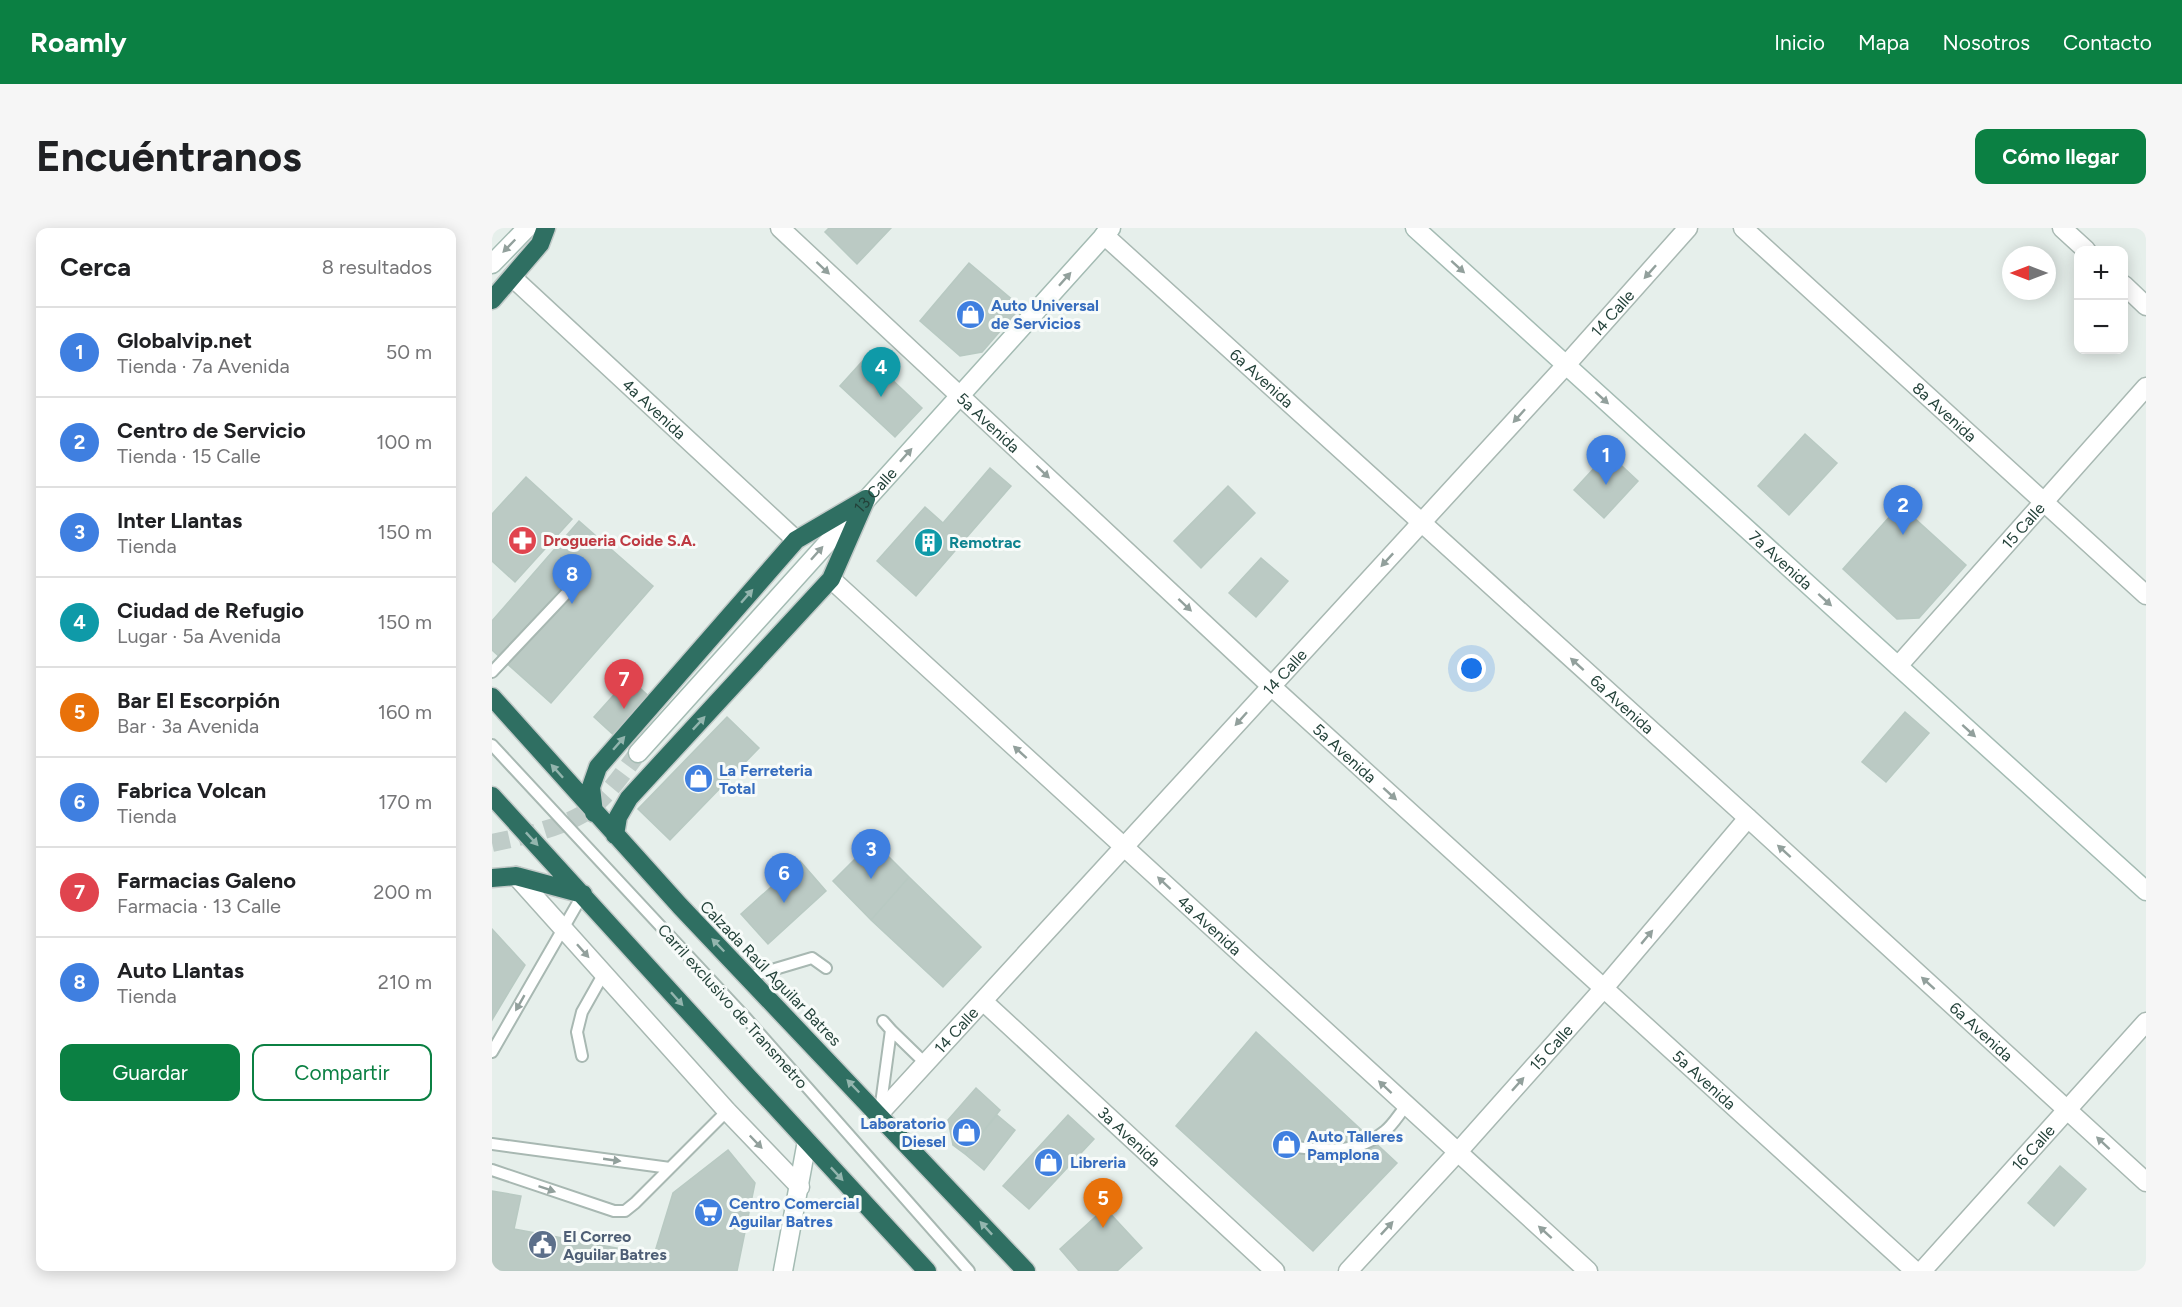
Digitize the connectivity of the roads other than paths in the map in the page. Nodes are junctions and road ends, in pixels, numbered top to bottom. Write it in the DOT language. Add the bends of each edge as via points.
graph roads {
  1 [pos="526,228"];
  2 [pos="546,228"];
  3 [pos="780,228"];
  4 [pos="1415,228"];
  5 [pos="1689,228"];
  6 [pos="1743,228"];
  7 [pos="2062,228"];
  8 [pos="1104,230"];
  9 [pos="2082,246"];
  10 [pos="492,264"];
  11 [pos="512,277"];
  12 [pos="2128,289"];
  13 [pos="492,300"];
  14 [pos="2146,306"];
  15 [pos="1566,365"];
  16 [pos="2146,387"];
  17 [pos="960,394"];
  18 [pos="866,499"];
  19 [pos="2044,502"];
  20 [pos="1421,523"];
  21 [pos="796,540"];
  22 [pos="831,579"];
  23 [pos="576,583"];
  24 [pos="2146,595"];
  25 [pos="1898,666"];
  26 [pos="492,672"];
  27 [pos="1271,686"];
  28 [pos="492,697"];
  29 [pos="492,745"];
  30 [pos="638,753"];
  31 [pos="492,796"];
  32 [pos="594,813"];
  33 [pos="1748,818"];
  34 [pos="615,835"];
  35 [pos="1125,847"];
  36 [pos="516,876"];
  37 [pos="492,878"];
  38 [pos="2146,891"];
  39 [pos="583,894"];
  40 [pos="562,928"];
  41 [pos="826,968"];
  42 [pos="603,974"];
  43 [pos="748,977"];
  44 [pos="1604,988"];
  45 [pos="984,1002"];
  46 [pos="883,1021"];
  47 [pos="2146,1022"];
  48 [pos="891,1030"];
  49 [pos="492,1052"];
  50 [pos="582,1056"];
  51 [pos="926,1064"];
  52 [pos="1406,1106"];
  53 [pos="727,1110"];
  54 [pos="2067,1110"];
  55 [pos="879,1114"];
  56 [pos="807,1141"];
  57 [pos="492,1144"];
  58 [pos="1287,1146"];
  59 [pos="1457,1153"];
  60 [pos="670,1168"];
  61 [pos="492,1170"];
  62 [pos="2146,1182"];
  63 [pos="800,1187"];
  64 [pos="783,1271"];
  65 [pos="927,1271"];
  66 [pos="969,1271"];
  67 [pos="1026,1271"];
  68 [pos="1275,1271"];
  69 [pos="1348,1271"];
  70 [pos="1588,1271"];
  71 [pos="1915,1271"];
  72 [pos="1922,1271"];
  1 -- 10 [label="street, one-way"];
  2 -- 11 [label="highway" via="540,244"];
  3 -- 17 [label="street, 5a Avenida, one-way"];
  4 -- 15 [label="street, 7a Avenida, one-way"];
  5 -- 15 [label="street, 14 Calle, one-way"];
  6 -- 19 [label="street, 8a Avenida"];
  7 -- 9 [label="street"];
  17 -- 8 [label="street, 13 Calle, one-way"];
  8 -- 20 [label="street, 6a Avenida"];
  11 -- 13 [label="highway"];
  11 -- 21 [label="street, 4a Avenida"];
  12 -- 14 [label="street"];
  15 -- 20 [label="street, 14 Calle, one-way"];
  15 -- 25 [label="street, 7a Avenida, one-way"];
  16 -- 19 [label="street, 15 Calle"];
  18 -- 17 [label="street, 13 Calle, one-way"];
  17 -- 27 [label="street, 5a Avenida, one-way"];
  18 -- 21 [label="highway"];
  18 -- 22 [label="highway"];
  30 -- 18 [label="street, 13 Calle, one-way"];
  19 -- 24 [label="street, 8a Avenida"];
  19 -- 25 [label="street, 15 Calle"];
  20 -- 27 [label="street, 14 Calle, one-way"];
  33 -- 20 [label="street, 6a Avenida, one-way"];
  32 -- 21 [label="highway, one-way" via="591,787 598,767"];
  34 -- 22 [label="highway, one-way" via="618,817 629,798"];
  35 -- 22 [label="street, 4a Avenida, one-way"];
  23 -- 26 [label="lane"];
  25 -- 38 [label="street, 7a Avenida, one-way"];
  27 -- 35 [label="street, 14 Calle, one-way"];
  27 -- 44 [label="street, 5a Avenida, one-way"];
  32 -- 28 [label="highway, Calzada Raúl Aguilar Batres, one-way"];
  29 -- 66 [label="lane, Carril exclusivo de Transmetro" via="745,1017"];
  31 -- 39 [label="highway, one-way"];
  32 -- 34 [label="highway, Calzada Raúl Aguilar Batres"];
  44 -- 33 [label="street, 15 Calle, one-way"];
  54 -- 33 [label="street, 6a Avenida, one-way"];
  43 -- 34 [label="highway, Calzada Raúl Aguilar Batres, one-way"];
  35 -- 45 [label="street, 14 Calle"];
  52 -- 35 [label="street, 4a Avenida, one-way"];
  36 -- 37 [label="highway"];
  36 -- 39 [label="highway"];
  36 -- 40 [label="street"];
  39 -- 40 [label="lane"];
  39 -- 56 [label="highway, one-way"];
  40 -- 42 [label="street, one-way"];
  40 -- 49 [label="lane, one-way"];
  41 -- 43 [label="lane" via="812,958"];
  42 -- 50 [label="lane" via="582,1012 577,1032"];
  42 -- 53 [label="street"];
  55 -- 43 [label="highway, Calzada Raúl Aguilar Batres, one-way"];
  59 -- 44 [label="street, 15 Calle, one-way"];
  44 -- 71 [label="street, 5a Avenida"];
  45 -- 51 [label="street, 14 Calle"];
  45 -- 68 [label="street, 3a Avenida"];
  46 -- 48 [label="lane"];
  47 -- 54 [label="street, 16 Calle"];
  48 -- 51 [label="lane"];
  48 -- 55 [label="lane"];
  51 -- 55 [label="street, 14 Calle"];
  52 -- 58 [label="lane" via="1385,1131 1357,1147 1333,1151"];
  52 -- 59 [label="street, 4a Avenida"];
  53 -- 60 [label="lane"];
  53 -- 63 [label="street, one-way"];
  62 -- 54 [label="street, 6a Avenida, one-way"];
  54 -- 72 [label="street, 16 Calle"];
  67 -- 55 [label="highway, Calzada Raúl Aguilar Batres, one-way"];
  56 -- 63 [label="street"];
  56 -- 65 [label="highway, one-way"];
  57 -- 60 [label="lane, one-way"];
  69 -- 59 [label="street, 15 Calle, one-way"];
  70 -- 59 [label="street, 4a Avenida, one-way"];
  61 -- 60 [label="lane, one-way" via="624,1211"];
  63 -- 64 [label="street"];
}
